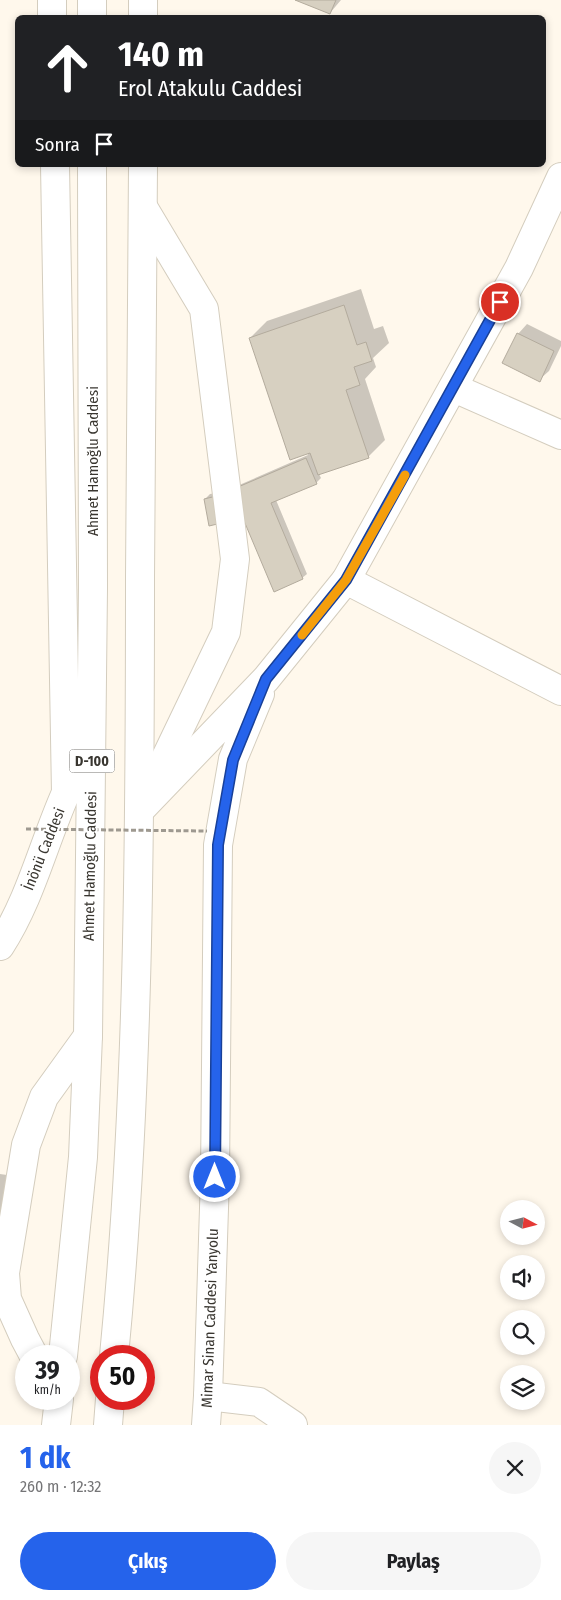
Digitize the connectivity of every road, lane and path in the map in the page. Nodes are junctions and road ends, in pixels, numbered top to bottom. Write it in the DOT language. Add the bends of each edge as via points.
graph roads {
  1 [pos="52,0"];
  2 [pos="92,0"];
  3 [pos="143,0"];
  4 [pos="52,15"];
  5 [pos="92,15"];
  6 [pos="143,15"];
  7 [pos="55,167"];
  8 [pos="92,167"];
  9 [pos="143,167"];
  10 [pos="561,177"];
  11 [pos="143,207"];
  12 [pos="454,388"];
  13 [pos="561,435"];
  14 [pos="346,580"];
  15 [pos="266,679"];
  16 [pos="561,691"];
  17 [pos="92,753"];
  18 [pos="66,794"];
  19 [pos="140,810"];
  20 [pos="26,829"];
  21 [pos="207,831"];
  22 [pos="0,946"];
  23 [pos="88,1036"];
  24 [pos="28,1345"];
  25 [pos="64,1345"];
  26 [pos="115,1345"];
  27 [pos="208,1396"];
  28 [pos="58,1410"];
  29 [pos="109,1410"];
  30 [pos="56,1425"];
  31 [pos="108,1425"];
  32 [pos="206,1425"];
  33 [pos="294,1425"];
  1 -- 4 [label="main road"];
  2 -- 5 [label="main road"];
  3 -- 6 [label="main road"];
  7 -- 18 [label="main road"];
  8 -- 17 [label="main road, Ahmet Hamoğlu Caddesi / D-100"];
  9 -- 11 [label="main road"];
  10 -- 12 [label="main road" via="519,268"];
  11 -- 19 [label="main road"];
  11 -- 19 [label="main road" via="204,309 235,559 226,632"];
  12 -- 13 [label="main road"];
  12 -- 14 [label="main road"];
  14 -- 15 [label="main road"];
  14 -- 16 [label="main road"];
  15 -- 19 [label="main road"];
  15 -- 27 [label="main road, Mimar Sinan Caddesi Yanyolu" via="233,760 218,845 215,1177"];
  17 -- 18 [label="main road, İnönü Caddesi"];
  17 -- 23 [label="main road, Ahmet Hamoğlu Caddesi / D-100"];
  18 -- 22 [label="main road, İnönü Caddesi" via="36,872"];
  19 -- 26 [label="main road" via="136,1008 122,1278"];
  20 -- 21 [label="path, bridge"];
  23 -- 24 [label="main road" via="44,1097 26,1146 5,1273 8,1299"];
  23 -- 25 [label="main road, Ahmet Hamoğlu Caddesi / D-100" via="83,1157"];
  27 -- 32 [label="main road, Mimar Sinan Caddesi Yanyolu"];
  27 -- 33 [label="main road" via="259,1402"];
  28 -- 30 [label="main road"];
  29 -- 31 [label="main road"];
}
